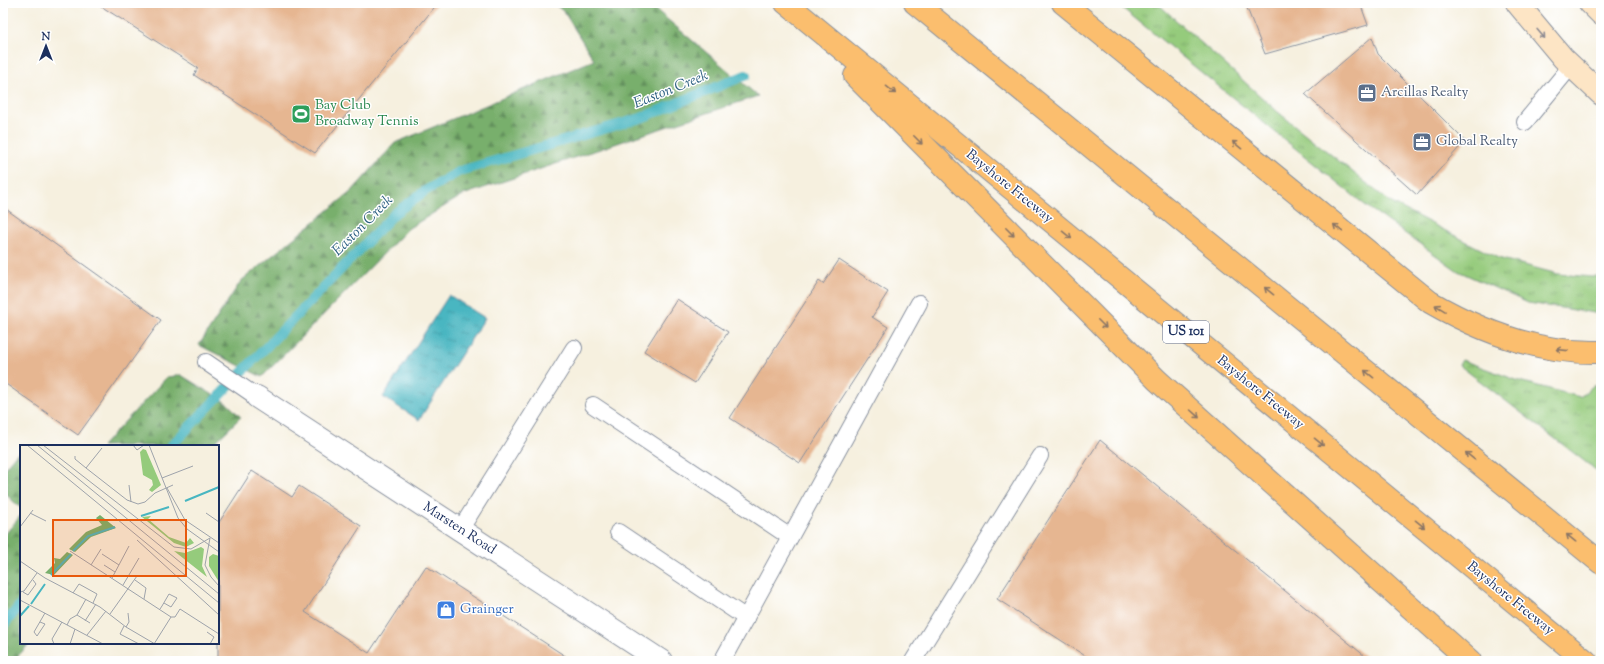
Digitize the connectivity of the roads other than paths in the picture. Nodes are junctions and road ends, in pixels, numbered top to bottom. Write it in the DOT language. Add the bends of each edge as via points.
graph roads {
  1 [pos="782,3"];
  2 [pos="786,3"];
  3 [pos="916,3"];
  4 [pos="1063,3"];
  5 [pos="1517,3"];
  6 [pos="1590,3"];
  7 [pos="1601,14"];
  8 [pos="1571,66"];
  9 [pos="1601,94"];
  10 [pos="1525,122"];
  11 [pos="919,303"];
  12 [pos="574,348"];
  13 [pos="1601,352"];
  14 [pos="206,362"];
  15 [pos="257,397"];
  16 [pos="593,405"];
  17 [pos="1040,456"];
  18 [pos="460,530"];
  19 [pos="618,532"];
  20 [pos="790,537"];
  21 [pos="1601,563"];
  22 [pos="746,618"];
  23 [pos="661,661"];
  24 [pos="722,661"];
  25 [pos="913,661"];
  26 [pos="1470,661"];
  27 [pos="1586,661"];
  1 -- 26 [label="highway, one-way" via="1157,380"];
  2 -- 27 [label="highway, Bayshore Freeway / US 101, one-way"];
  21 -- 3 [label="highway, one-way"];
  13 -- 4 [label="highway, one-way" via="1559,350 1525,343 1460,319 1430,302"];
  5 -- 8 [label="main road, one-way"];
  6 -- 7 [label="main road"];
  8 -- 9 [label="main road"];
  8 -- 10 [label="lane"];
  11 -- 20 [label="lane"];
  12 -- 18 [label="lane"];
  14 -- 15 [label="lane"];
  15 -- 18 [label="street, Marsten Road"];
  16 -- 20 [label="lane"];
  17 -- 25 [label="lane"];
  18 -- 23 [label="street, Marsten Road"];
  19 -- 22 [label="lane"];
  20 -- 22 [label="lane"];
  22 -- 24 [label="lane"];
}
